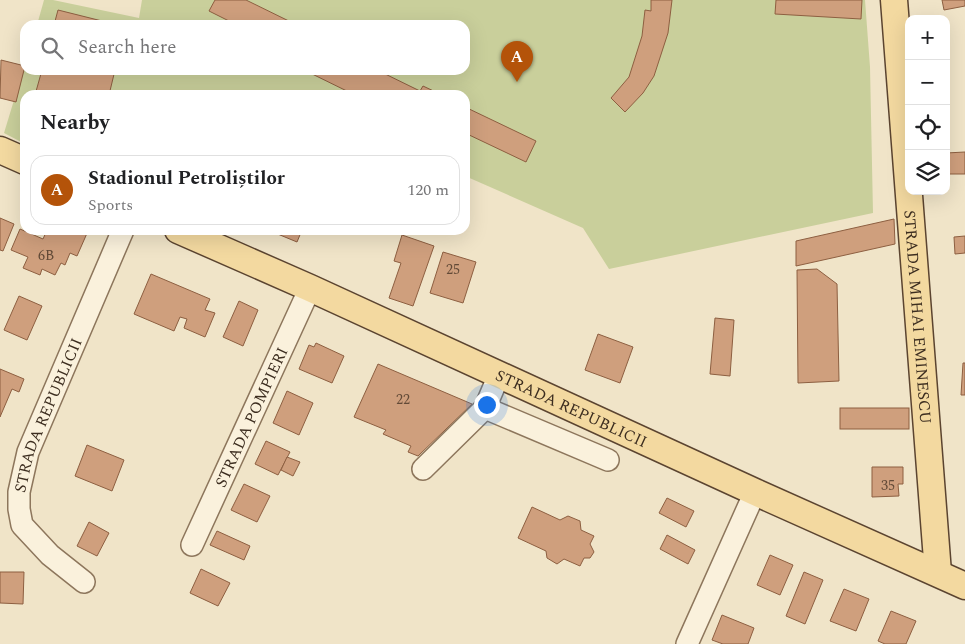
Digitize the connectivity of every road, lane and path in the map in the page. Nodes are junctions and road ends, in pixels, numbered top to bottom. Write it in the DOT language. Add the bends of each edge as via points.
graph roads {
  1 [pos="894,0"];
  2 [pos="0,150"];
  3 [pos="20,160"];
  4 [pos="121,235"];
  5 [pos="189,235"];
  6 [pos="310,288"];
  7 [pos="499,375"];
  8 [pos="485,408"];
  9 [pos="608,460"];
  10 [pos="423,469"];
  11 [pos="754,492"];
  12 [pos="192,545"];
  13 [pos="938,573"];
  14 [pos="84,582"];
  15 [pos="965,586"];
  16 [pos="687,644"];
  1 -- 13 [label="main road, STRADA MIHAI EMINESCU"];
  2 -- 3 [label="main road"];
  4 -- 14 [label="street, STRADA REPUBLICII" via="28,452 19,492 22,525 50,555"];
  5 -- 6 [label="main road, STRADA REPUBLICII"];
  6 -- 7 [label="main road, STRADA REPUBLICII"];
  6 -- 12 [label="street, STRADA POMPIERI"];
  7 -- 8 [label="street"];
  7 -- 11 [label="main road, STRADA REPUBLICII"];
  8 -- 9 [label="street"];
  8 -- 10 [label="street"];
  11 -- 13 [label="main road, STRADA REPUBLICII"];
  11 -- 16 [label="street"];
  13 -- 15 [label="main road, STRADA REPUBLICII"];
}
